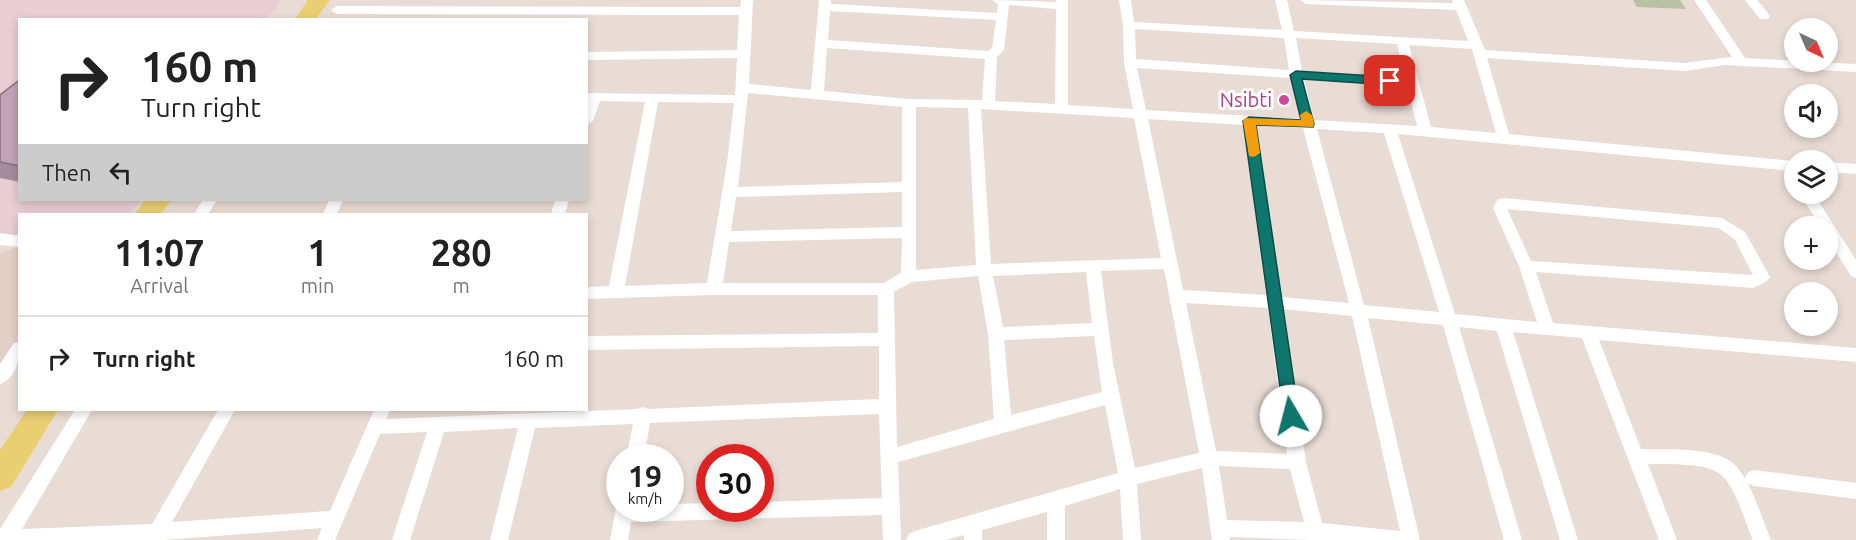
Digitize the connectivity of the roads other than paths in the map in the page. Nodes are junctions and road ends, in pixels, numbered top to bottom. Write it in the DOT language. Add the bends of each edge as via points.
graph roads {
  1 [pos="302,0"];
  2 [pos="524,0"];
  3 [pos="998,0"];
  4 [pos="1125,0"];
  5 [pos="1281,0"];
  6 [pos="1306,0"];
  7 [pos="1700,0"];
  8 [pos="1751,0"];
  9 [pos="1004,1"];
  10 [pos="1062,3"];
  11 [pos="1459,3"];
  12 [pos="825,4"];
  13 [pos="592,5"];
  14 [pos="651,5"];
  15 [pos="746,5"];
  16 [pos="879,5"];
  17 [pos="333,7"];
  18 [pos="443,10"];
  19 [pos="514,15"];
  20 [pos="570,15"];
  21 [pos="1764,16"];
  22 [pos="1001,17"];
  23 [pos="288,18"];
  24 [pos="308,18"];
  25 [pos="1129,25"];
  26 [pos="1289,34"];
  27 [pos="1402,41"];
  28 [pos="823,44"];
  29 [pos="1477,49"];
  30 [pos="742,54"];
  31 [pos="991,55"];
  32 [pos="588,56"];
  33 [pos="1741,61"];
  34 [pos="1130,63"];
  35 [pos="1856,68"];
  36 [pos="1296,75"];
  37 [pos="1413,83"];
  38 [pos="817,93"];
  39 [pos="741,94"];
  40 [pos="591,97"];
  41 [pos="652,98"];
  42 [pos="909,103"];
  43 [pos="981,105"];
  44 [pos="1060,110"];
  45 [pos="1140,115"];
  46 [pos="1249,121"];
  47 [pos="1308,124"];
  48 [pos="1390,131"];
  49 [pos="1425,131"];
  50 [pos="1504,139"];
  51 [pos="1784,167"];
  52 [pos="1838,168"];
  53 [pos="1856,169"];
  54 [pos="908,188"];
  55 [pos="730,192"];
  56 [pos="1813,204"];
  57 [pos="908,232"];
  58 [pos="722,237"];
  59 [pos="0,239"];
  60 [pos="18,242"];
  61 [pos="1170,263"];
  62 [pos="1093,266"];
  63 [pos="1526,266"];
  64 [pos="984,270"];
  65 [pos="1856,272"];
  66 [pos="909,276"];
  67 [pos="714,289"];
  68 [pos="886,289"];
  69 [pos="616,292"];
  70 [pos="588,293"];
  71 [pos="1176,296"];
  72 [pos="1275,302"];
  73 [pos="1358,310"];
  74 [pos="1449,319"];
  75 [pos="1503,325"];
  76 [pos="1101,328"];
  77 [pos="1547,328"];
  78 [pos="1588,332"];
  79 [pos="996,334"];
  80 [pos="886,339"];
  81 [pos="588,343"];
  82 [pos="18,351"];
  83 [pos="1856,355"];
  84 [pos="0,377"];
  85 [pos="1113,396"];
  86 [pos="887,406"];
  87 [pos="21,411"];
  88 [pos="43,411"];
  89 [pos="83,411"];
  90 [pos="226,411"];
  91 [pos="382,411"];
  92 [pos="643,414"];
  93 [pos="497,415"];
  94 [pos="529,419"];
  95 [pos="438,423"];
  96 [pos="1003,424"];
  97 [pos="375,427"];
  98 [pos="0,444"];
  99 [pos="638,444"];
  100 [pos="1637,456"];
  101 [pos="889,457"];
  102 [pos="1209,458"];
  103 [pos="1298,462"];
  104 [pos="0,477"];
  105 [pos="1128,478"];
  106 [pos="1754,478"];
  107 [pos="1856,491"];
  108 [pos="1056,501"];
  109 [pos="891,506"];
  110 [pos="684,510"];
  111 [pos="334,519"];
  112 [pos="623,522"];
  113 [pos="973,532"];
  114 [pos="1220,534"];
  115 [pos="1317,535"];
  116 [pos="154,536"];
  117 [pos="4,539"];
  118 [pos="326,540"];
  119 [pos="401,540"];
  120 [pos="499,540"];
  121 [pos="619,540"];
  122 [pos="892,540"];
  123 [pos="915,540"];
  124 [pos="1056,540"];
  125 [pos="1132,540"];
  126 [pos="1404,540"];
  127 [pos="1410,540"];
  128 [pos="1513,540"];
  129 [pos="1569,540"];
  130 [pos="1668,540"];
  131 [pos="1762,540"];
  1 -- 23 [label="highway"];
  2 -- 19 [label="street"];
  3 -- 9 [label="street"];
  4 -- 25 [label="street"];
  5 -- 26 [label="street"];
  6 -- 11 [label="street"];
  7 -- 33 [label="street"];
  8 -- 21 [label="street"];
  9 -- 10 [label="street"];
  9 -- 22 [label="street"];
  10 -- 44 [label="street"];
  11 -- 29 [label="street"];
  12 -- 16 [label="street"];
  12 -- 28 [label="street"];
  13 -- 14 [label="street"];
  13 -- 20 [label="street"];
  14 -- 15 [label="street"];
  15 -- 30 [label="street"];
  16 -- 22 [label="street"];
  17 -- 18 [label="street"];
  17 -- 24 [label="highway"];
  18 -- 19 [label="street"];
  19 -- 20 [label="street"];
  22 -- 31 [label="street" via="998,50"];
  25 -- 26 [label="street"];
  25 -- 34 [label="street"];
  26 -- 27 [label="street"];
  26 -- 36 [label="street"];
  27 -- 29 [label="street"];
  27 -- 37 [label="street"];
  28 -- 31 [label="street"];
  28 -- 38 [label="street"];
  29 -- 33 [label="street" via="1685,67"];
  29 -- 50 [label="street"];
  30 -- 32 [label="street"];
  30 -- 39 [label="street"];
  31 -- 43 [label="street"];
  33 -- 35 [label="street"];
  34 -- 36 [label="street"];
  34 -- 45 [label="street"];
  36 -- 37 [label="street"];
  36 -- 47 [label="street"];
  37 -- 49 [label="street"];
  38 -- 39 [label="street"];
  38 -- 42 [label="street"];
  39 -- 41 [label="street"];
  39 -- 55 [label="street"];
  40 -- 41 [label="street"];
  41 -- 69 [label="street"];
  42 -- 43 [label="street"];
  42 -- 54 [label="street"];
  43 -- 44 [label="street"];
  43 -- 64 [label="street"];
  44 -- 45 [label="street"];
  45 -- 46 [label="street"];
  45 -- 61 [label="street"];
  46 -- 47 [label="street"];
  46 -- 72 [label="street"];
  47 -- 48 [label="street"];
  47 -- 73 [label="street"];
  48 -- 49 [label="street"];
  48 -- 74 [label="street"];
  49 -- 50 [label="street"];
  50 -- 51 [label="street"];
  52 -- 53 [label="street"];
  54 -- 55 [label="street"];
  54 -- 57 [label="street"];
  55 -- 58 [label="street"];
  56 -- 65 [label="street"];
  57 -- 58 [label="street"];
  57 -- 66 [label="street"];
  58 -- 67 [label="street"];
  59 -- 60 [label="street"];
  61 -- 62 [label="street"];
  61 -- 71 [label="street"];
  62 -- 64 [label="street"];
  62 -- 76 [label="street"];
  63 -- 63 [label="street" via="1500,208 1503,203 1722,223 1740,236 1762,277 1753,282"];
  63 -- 77 [label="street"];
  64 -- 66 [label="street"];
  64 -- 79 [label="street"];
  66 -- 68 [label="street"];
  67 -- 68 [label="street"];
  67 -- 69 [label="street"];
  68 -- 80 [label="street"];
  69 -- 70 [label="street"];
  71 -- 72 [label="street"];
  71 -- 102 [label="street"];
  72 -- 73 [label="street"];
  72 -- 103 [label="street"];
  73 -- 74 [label="street"];
  73 -- 127 [label="street"];
  74 -- 75 [label="street"];
  74 -- 128 [label="street"];
  75 -- 77 [label="street"];
  75 -- 129 [label="street"];
  76 -- 79 [label="street"];
  76 -- 85 [label="street"];
  77 -- 78 [label="street"];
  78 -- 83 [label="street"];
  78 -- 100 [label="street"];
  79 -- 96 [label="street"];
  80 -- 81 [label="street"];
  80 -- 86 [label="street"];
  82 -- 84 [label="street"];
  85 -- 96 [label="street"];
  85 -- 105 [label="street"];
  86 -- 92 [label="street"];
  86 -- 101 [label="street"];
  87 -- 98 [label="highway"];
  88 -- 104 [label="highway"];
  89 -- 117 [label="street"];
  90 -- 116 [label="street"];
  91 -- 97 [label="street"];
  92 -- 94 [label="street"];
  92 -- 99 [label="street"];
  93 -- 94 [label="street"];
  93 -- 95 [label="street"];
  94 -- 120 [label="street"];
  95 -- 97 [label="street"];
  95 -- 119 [label="street"];
  96 -- 101 [label="street"];
  97 -- 111 [label="street"];
  100 -- 130 [label="street"];
  100 -- 131 [label="street" via="1722,464 1731,473"];
  101 -- 109 [label="street"];
  102 -- 103 [label="street"];
  102 -- 105 [label="street"];
  102 -- 114 [label="street"];
  103 -- 115 [label="street"];
  105 -- 108 [label="street"];
  105 -- 125 [label="street"];
  106 -- 107 [label="street"];
  108 -- 113 [label="street"];
  108 -- 124 [label="street"];
  109 -- 110 [label="street"];
  109 -- 122 [label="street"];
  111 -- 116 [label="street"];
  111 -- 118 [label="street"];
  112 -- 121 [label="street"];
  113 -- 123 [label="street"];
  114 -- 115 [label="street"];
  115 -- 126 [label="street"];
  116 -- 117 [label="street"];
}
